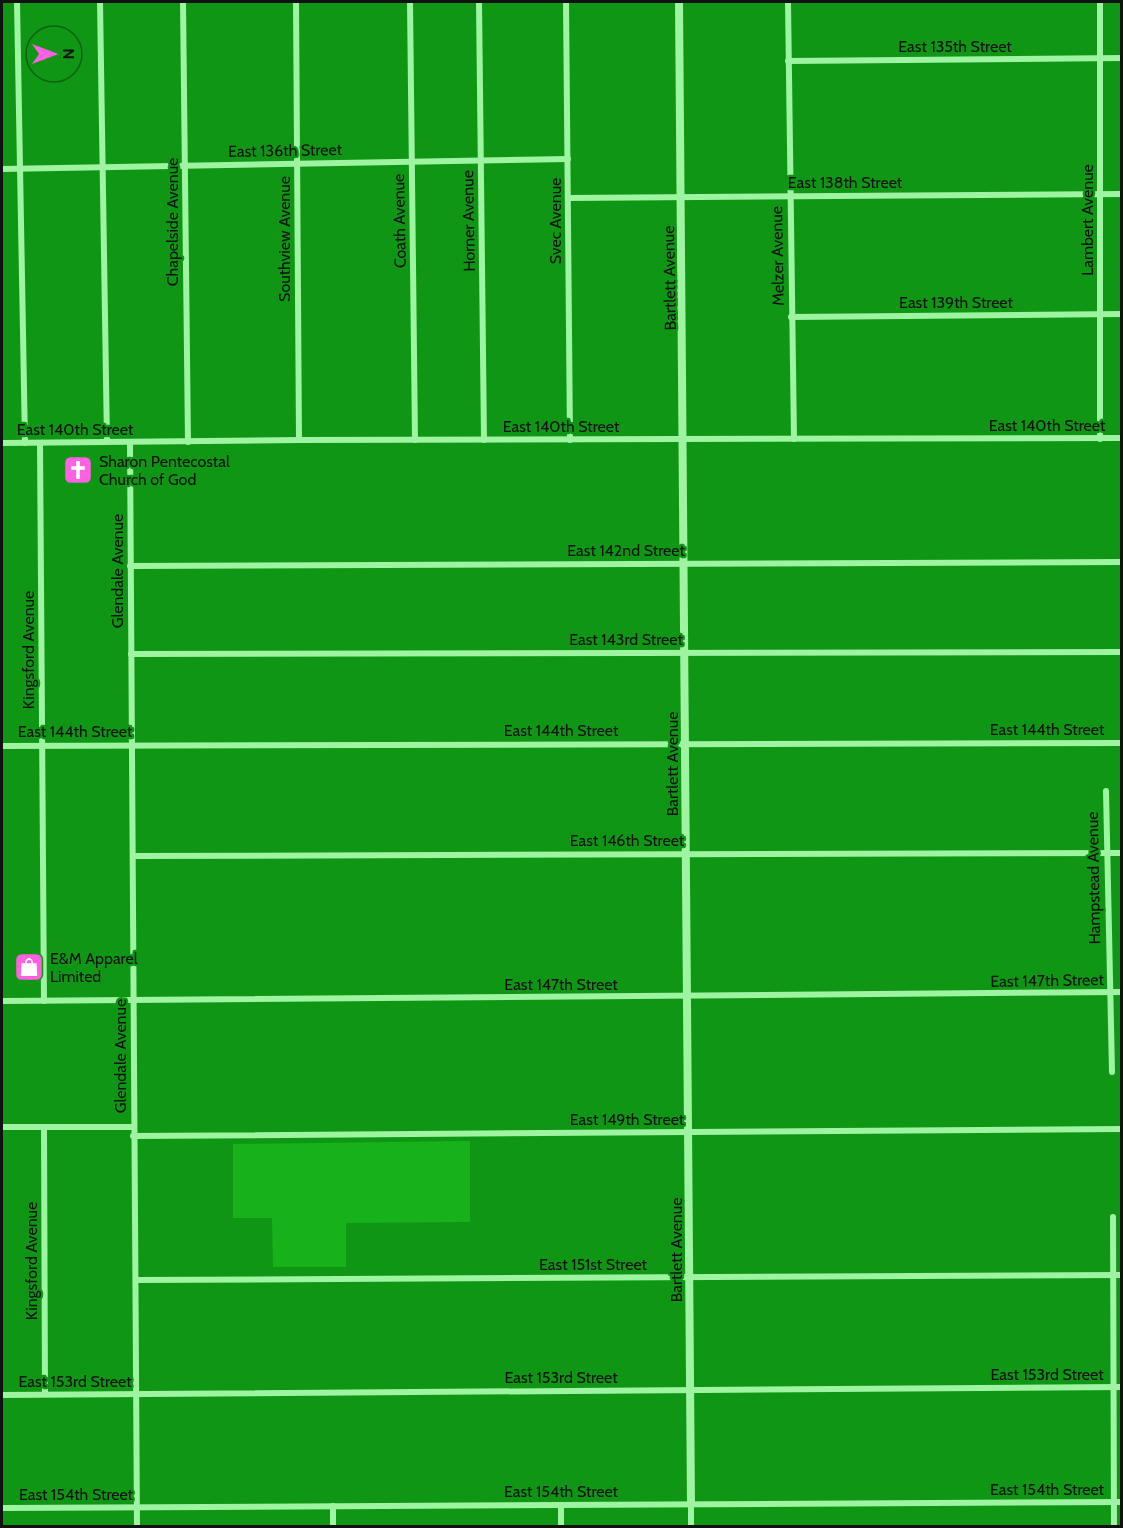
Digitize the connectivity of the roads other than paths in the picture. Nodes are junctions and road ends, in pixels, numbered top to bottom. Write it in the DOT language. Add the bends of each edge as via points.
graph roads {
  1 [pos="17,2"];
  2 [pos="100,2"];
  3 [pos="183,2"];
  4 [pos="296,2"];
  5 [pos="410,2"];
  6 [pos="479,2"];
  7 [pos="566,2"];
  8 [pos="679,2"];
  9 [pos="788,2"];
  10 [pos="1100,2"];
  11 [pos="1100,58"];
  12 [pos="1122,58"];
  13 [pos="788,61"];
  14 [pos="568,159"];
  15 [pos="480,161"];
  16 [pos="411,162"];
  17 [pos="297,164"];
  18 [pos="186,165"];
  19 [pos="103,166"];
  20 [pos="20,168"];
  21 [pos="2,170"];
  22 [pos="1101,194"];
  23 [pos="1122,194"];
  24 [pos="789,196"];
  25 [pos="568,198"];
  26 [pos="682,198"];
  27 [pos="1100,314"];
  28 [pos="1122,314"];
  29 [pos="791,316"];
  30 [pos="1122,438"];
  31 [pos="685,439"];
  32 [pos="794,439"];
  33 [pos="1100,439"];
  34 [pos="299,440"];
  35 [pos="416,440"];
  36 [pos="484,440"];
  37 [pos="570,440"];
  38 [pos="107,442"];
  39 [pos="130,442"];
  40 [pos="188,442"];
  41 [pos="2,443"];
  42 [pos="25,443"];
  43 [pos="40,443"];
  44 [pos="1122,562"];
  45 [pos="686,564"];
  46 [pos="130,566"];
  47 [pos="1122,652"];
  48 [pos="685,653"];
  49 [pos="131,654"];
  50 [pos="686,743"];
  51 [pos="1122,743"];
  52 [pos="133,744"];
  53 [pos="2,746"];
  54 [pos="42,746"];
  55 [pos="1106,791"];
  56 [pos="1106,853"];
  57 [pos="1122,853"];
  58 [pos="686,854"];
  59 [pos="133,856"];
  60 [pos="1108,992"];
  61 [pos="1122,992"];
  62 [pos="687,997"];
  63 [pos="2,1001"];
  64 [pos="44,1001"];
  65 [pos="134,1001"];
  66 [pos="1112,1072"];
  67 [pos="2,1127"];
  68 [pos="44,1127"];
  69 [pos="134,1127"];
  70 [pos="1122,1129"];
  71 [pos="688,1131"];
  72 [pos="134,1136"];
  73 [pos="1113,1217"];
  74 [pos="1112,1275"];
  75 [pos="1122,1275"];
  76 [pos="690,1277"];
  77 [pos="136,1280"];
  78 [pos="1113,1387"];
  79 [pos="1122,1387"];
  80 [pos="691,1390"];
  81 [pos="45,1394"];
  82 [pos="137,1394"];
  83 [pos="2,1395"];
  84 [pos="1113,1502"];
  85 [pos="1122,1502"];
  86 [pos="692,1504"];
  87 [pos="561,1505"];
  88 [pos="333,1506"];
  89 [pos="2,1508"];
  90 [pos="138,1508"];
  91 [pos="137,1527"];
  92 [pos="333,1527"];
  93 [pos="561,1527"];
  94 [pos="691,1527"];
  95 [pos="1114,1527"];
  1 -- 20 [label="street"];
  2 -- 19 [label="street"];
  3 -- 18 [label="street, Chapelside Avenue"];
  4 -- 17 [label="street, Southview Avenue"];
  5 -- 16 [label="street, Coath Avenue"];
  6 -- 15 [label="street, Horner Avenue"];
  7 -- 14 [label="street, Svec Avenue"];
  8 -- 26 [label="street, Bartlett Avenue"];
  9 -- 13 [label="street, Melzer Avenue"];
  10 -- 11 [label="street, Lambert Avenue"];
  11 -- 12 [label="street, East 135th Street"];
  11 -- 13 [label="street, East 135th Street"];
  11 -- 22 [label="street, Lambert Avenue"];
  13 -- 24 [label="street, Melzer Avenue"];
  14 -- 15 [label="street, East 136th Street"];
  14 -- 25 [label="street, Svec Avenue"];
  15 -- 16 [label="street, East 136th Street"];
  15 -- 36 [label="street, Horner Avenue"];
  16 -- 17 [label="street, East 136th Street"];
  16 -- 35 [label="street, Coath Avenue"];
  17 -- 18 [label="street, East 136th Street"];
  17 -- 34 [label="street, Southview Avenue"];
  18 -- 19 [label="street, East 136th Street"];
  18 -- 40 [label="street, Chapelside Avenue"];
  19 -- 20 [label="street, East 136th Street"];
  19 -- 38 [label="street"];
  20 -- 21 [label="street, East 136th Street"];
  20 -- 42 [label="street"];
  22 -- 23 [label="street, East 138th Street"];
  22 -- 24 [label="street, East 138th Street"];
  22 -- 27 [label="street, Lambert Avenue"];
  24 -- 26 [label="street, East 138th Street"];
  24 -- 29 [label="street, Melzer Avenue"];
  25 -- 26 [label="street, East 138th Street"];
  25 -- 37 [label="street, Svec Avenue"];
  26 -- 31 [label="street, Bartlett Avenue"];
  27 -- 28 [label="street, East 139th Street"];
  27 -- 29 [label="street, East 139th Street"];
  27 -- 33 [label="street, Lambert Avenue"];
  29 -- 32 [label="street, Melzer Avenue"];
  30 -- 33 [label="street, East 140th Street"];
  31 -- 32 [label="street, East 140th Street"];
  31 -- 37 [label="street, East 140th Street"];
  31 -- 45 [label="street, Bartlett Avenue"];
  32 -- 33 [label="street, East 140th Street"];
  34 -- 35 [label="street, East 140th Street"];
  34 -- 40 [label="street, East 140th Street"];
  35 -- 36 [label="street, East 140th Street"];
  36 -- 37 [label="street, East 140th Street"];
  38 -- 39 [label="street, East 140th Street"];
  38 -- 43 [label="street, East 140th Street"];
  39 -- 40 [label="street, East 140th Street"];
  39 -- 46 [label="street, Glendale Avenue"];
  41 -- 42 [label="street, East 140th Street"];
  42 -- 43 [label="street, East 140th Street"];
  43 -- 54 [label="street, Kingsford Avenue"];
  44 -- 45 [label="street, East 142nd Street"];
  45 -- 46 [label="street, East 142nd Street"];
  45 -- 48 [label="street, Bartlett Avenue"];
  46 -- 49 [label="street, Glendale Avenue"];
  47 -- 48 [label="street, East 143rd Street"];
  48 -- 49 [label="street, East 143rd Street"];
  48 -- 50 [label="street, Bartlett Avenue"];
  49 -- 52 [label="street, Glendale Avenue"];
  50 -- 51 [label="street, East 144th Street"];
  50 -- 52 [label="street, East 144th Street"];
  50 -- 58 [label="street, Bartlett Avenue"];
  52 -- 54 [label="street, East 144th Street"];
  52 -- 59 [label="street, Glendale Avenue"];
  53 -- 54 [label="street, East 144th Street"];
  54 -- 64 [label="street, Kingsford Avenue"];
  55 -- 56 [label="street, Hampstead Avenue"];
  56 -- 57 [label="street, East 146th Street"];
  56 -- 58 [label="street, East 146th Street"];
  56 -- 60 [label="street, Hampstead Avenue"];
  58 -- 59 [label="street, East 146th Street"];
  58 -- 62 [label="street, Bartlett Avenue"];
  59 -- 65 [label="street, Glendale Avenue"];
  60 -- 61 [label="street, East 147th Street"];
  60 -- 62 [label="street, East 147th Street"];
  60 -- 66 [label="street, Hampstead Avenue"];
  62 -- 65 [label="street, East 147th Street"];
  62 -- 71 [label="street, Bartlett Avenue"];
  63 -- 64 [label="street, East 147th Street"];
  64 -- 65 [label="street, East 147th Street"];
  65 -- 69 [label="street, Glendale Avenue"];
  67 -- 68 [label="street"];
  68 -- 69 [label="street"];
  68 -- 81 [label="street, Kingsford Avenue"];
  69 -- 72 [label="street, Glendale Avenue"];
  70 -- 71 [label="street, East 149th Street"];
  71 -- 72 [label="street, East 149th Street"];
  71 -- 76 [label="street, Bartlett Avenue"];
  72 -- 77 [label="street, Glendale Avenue"];
  73 -- 74 [label="street"];
  74 -- 75 [label="street, East 151st Street"];
  74 -- 76 [label="street, East 151st Street"];
  74 -- 78 [label="street"];
  76 -- 77 [label="street, East 151st Street"];
  76 -- 80 [label="street, Bartlett Avenue"];
  77 -- 82 [label="street, Glendale Avenue"];
  78 -- 79 [label="street, East 153rd Street"];
  78 -- 80 [label="street, East 153rd Street"];
  78 -- 84 [label="street"];
  80 -- 82 [label="street, East 153rd Street"];
  80 -- 86 [label="street, Bartlett Avenue"];
  81 -- 82 [label="street, East 153rd Street"];
  81 -- 83 [label="street, East 153rd Street"];
  82 -- 90 [label="street, Glendale Avenue"];
  84 -- 85 [label="street, East 154th Street"];
  84 -- 86 [label="street, East 154th Street"];
  84 -- 95 [label="street"];
  86 -- 87 [label="street, East 154th Street"];
  86 -- 94 [label="street, Bartlett Avenue"];
  87 -- 88 [label="street, East 154th Street"];
  87 -- 93 [label="street"];
  88 -- 90 [label="street, East 154th Street"];
  88 -- 92 [label="street"];
  89 -- 90 [label="street, East 154th Street"];
  90 -- 91 [label="street, Glendale Avenue"];
}
